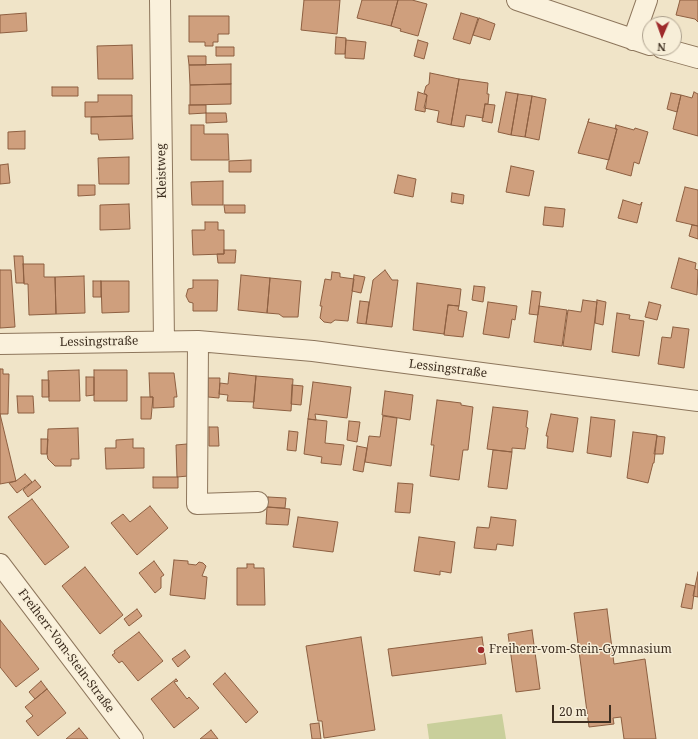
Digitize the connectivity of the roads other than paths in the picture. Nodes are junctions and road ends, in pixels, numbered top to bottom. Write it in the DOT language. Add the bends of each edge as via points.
graph roads {
  1 [pos="160,0"];
  2 [pos="517,0"];
  3 [pos="647,0"];
  4 [pos="641,42"];
  5 [pos="682,54"];
  6 [pos="698,58"];
  7 [pos="164,341"];
  8 [pos="198,341"];
  9 [pos="0,344"];
  10 [pos="698,401"];
  11 [pos="258,502"];
  12 [pos="0,564"];
  13 [pos="133,739"];
  1 -- 7 [label="street, Kleistweg"];
  2 -- 4 [label="street"];
  3 -- 4 [label="street"];
  5 -- 6 [label="street"];
  7 -- 8 [label="street, Lessingstraße"];
  7 -- 9 [label="street, Lessingstraße"];
  8 -- 10 [label="street, Lessingstraße" via="313,352"];
  8 -- 11 [label="street" via="197,504"];
  12 -- 13 [label="street, Freiherr-Vom-Stein-Straße"];
}
